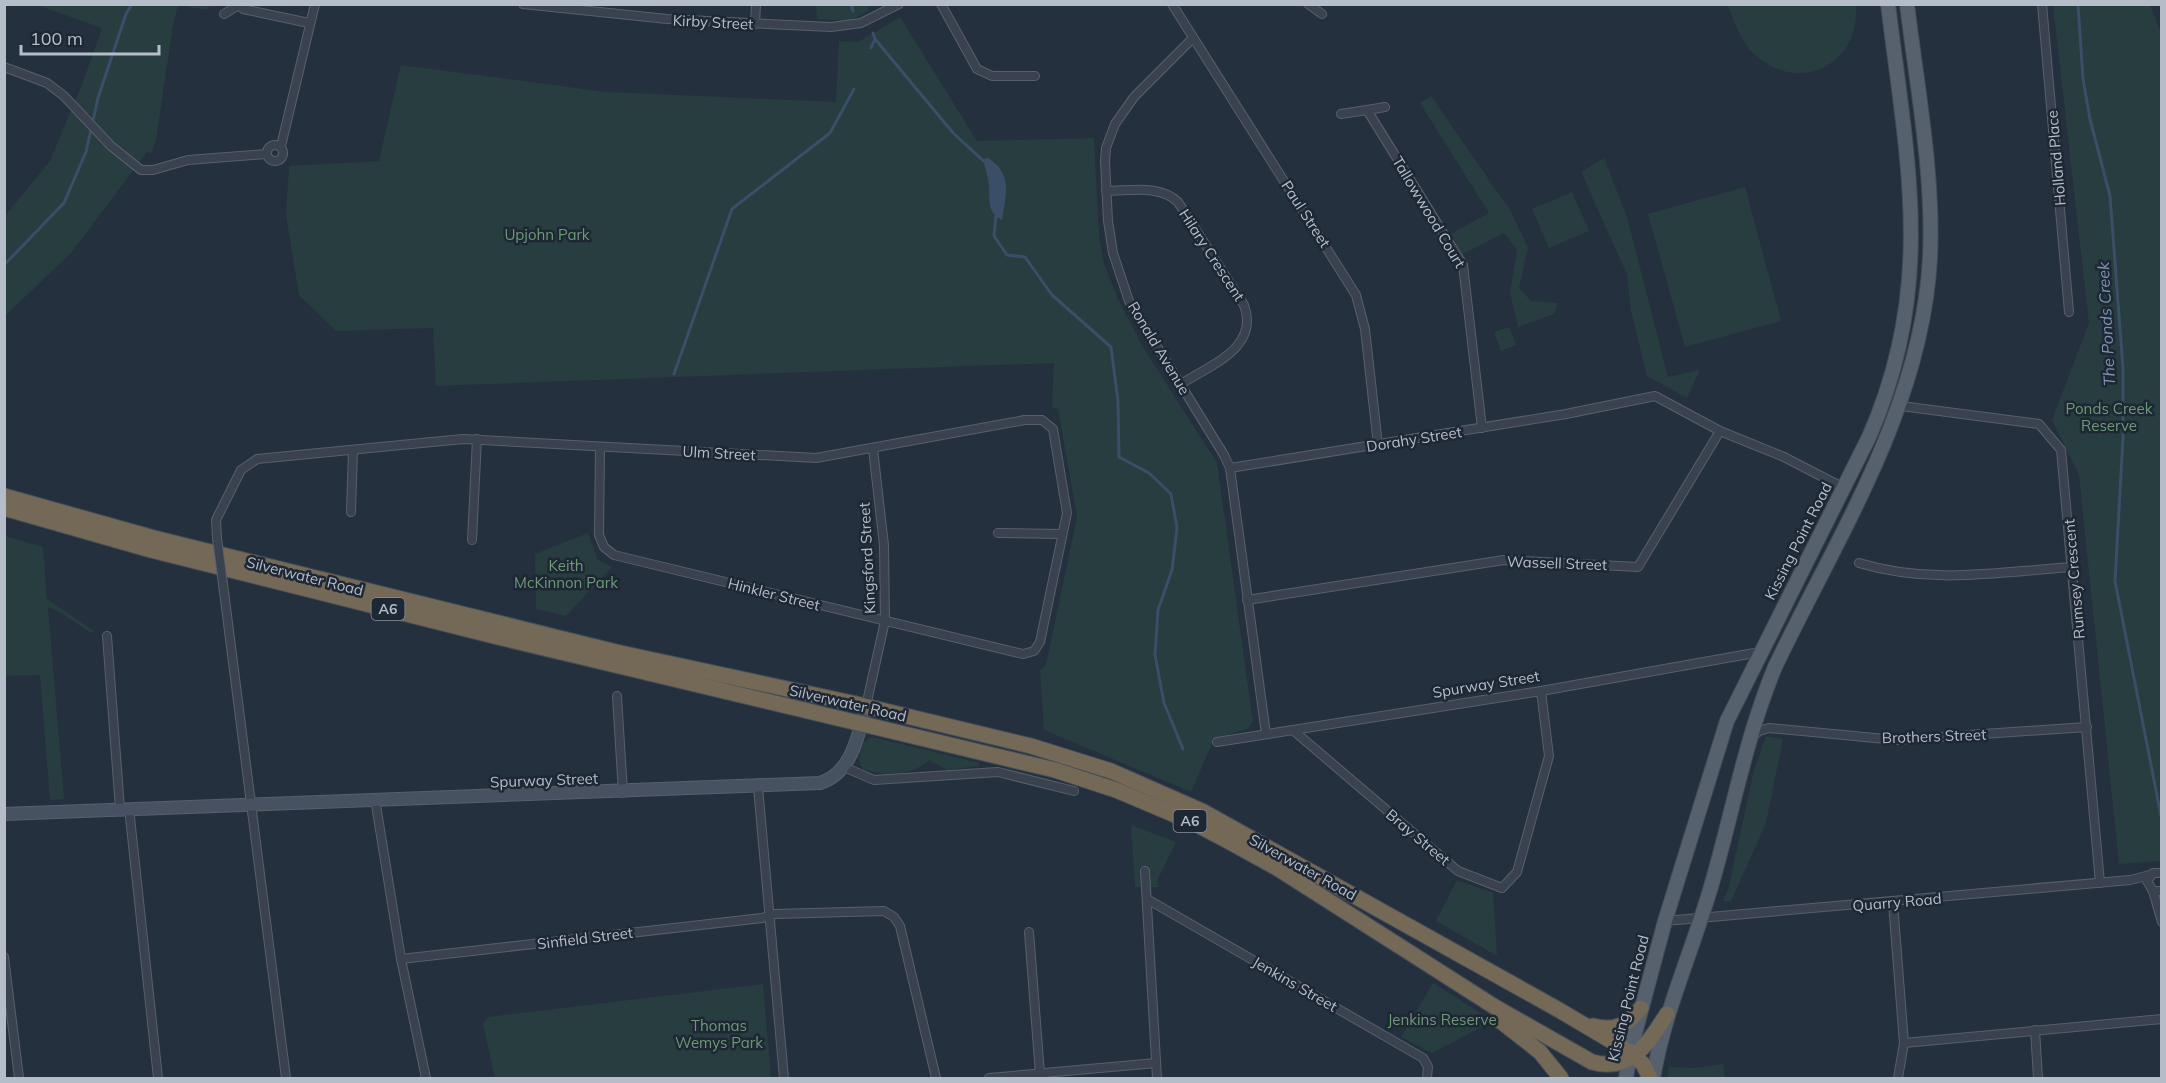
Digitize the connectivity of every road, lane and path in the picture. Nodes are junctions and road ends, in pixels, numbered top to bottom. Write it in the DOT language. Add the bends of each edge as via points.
graph roads {
  1 [pos="315,4"];
  2 [pos="523,4"];
  3 [pos="756,4"];
  4 [pos="899,4"];
  5 [pos="940,4"];
  6 [pos="1172,4"];
  7 [pos="1308,4"];
  8 [pos="1888,4"];
  9 [pos="1907,4"];
  10 [pos="2042,4"];
  11 [pos="239,5"];
  12 [pos="224,14"];
  13 [pos="1322,14"];
  14 [pos="309,23"];
  15 [pos="755,24"];
  16 [pos="1193,38"];
  17 [pos="4,67"];
  18 [pos="1035,76"];
  19 [pos="1385,107"];
  20 [pos="1367,110"];
  21 [pos="1341,114"];
  22 [pos="281,146"];
  23 [pos="266,154"];
  24 [pos="1106,191"];
  25 [pos="2069,312"];
  26 [pos="1180,384"];
  27 [pos="1900,406"];
  28 [pos="1482,428"];
  29 [pos="1720,431"];
  30 [pos="477,439"];
  31 [pos="1378,445"];
  32 [pos="600,447"];
  33 [pos="873,449"];
  34 [pos="353,450"];
  35 [pos="1230,468"];
  36 [pos="1844,488"];
  37 [pos="4,496"];
  38 [pos="4,508"];
  39 [pos="351,512"];
  40 [pos="998,533"];
  41 [pos="1062,534"];
  42 [pos="472,540"];
  43 [pos="1859,563"];
  44 [pos="2073,567"];
  45 [pos="1247,600"];
  46 [pos="885,621"];
  47 [pos="107,636"];
  48 [pos="1040,642"];
  49 [pos="1760,652"];
  50 [pos="1540,691"];
  51 [pos="617,696"];
  52 [pos="866,706"];
  53 [pos="861,724"];
  54 [pos="2087,727"];
  55 [pos="1294,731"];
  56 [pos="1266,734"];
  57 [pos="1749,741"];
  58 [pos="1217,742"];
  59 [pos="844,767"];
  60 [pos="758,787"];
  61 [pos="1074,791"];
  62 [pos="623,793"];
  63 [pos="375,799"];
  64 [pos="249,803"];
  65 [pos="124,808"];
  66 [pos="4,814"];
  67 [pos="1145,871"];
  68 [pos="2162,873"];
  69 [pos="2150,875"];
  70 [pos="2130,880"];
  71 [pos="2100,883"];
  72 [pos="2154,889"];
  73 [pos="2162,898"];
  74 [pos="1147,899"];
  75 [pos="1893,903"];
  76 [pos="2159,909"];
  77 [pos="769,916"];
  78 [pos="1701,919"];
  79 [pos="1665,921"];
  80 [pos="2162,922"];
  81 [pos="1029,932"];
  82 [pos="4,957"];
  83 [pos="401,959"];
  84 [pos="1440,973"];
  85 [pos="1641,1008"];
  86 [pos="1667,1014"];
  87 [pos="2162,1019"];
  88 [pos="1578,1022"];
  89 [pos="2035,1030"];
  90 [pos="1904,1043"];
  91 [pos="1631,1057"];
  92 [pos="1156,1063"];
  93 [pos="1040,1074"];
  94 [pos="19,1078"];
  95 [pos="158,1078"];
  96 [pos="286,1078"];
  97 [pos="426,1078"];
  98 [pos="784,1078"];
  99 [pos="936,1078"];
  100 [pos="989,1078"];
  101 [pos="1157,1078"];
  102 [pos="1426,1078"];
  103 [pos="1560,1078"];
  104 [pos="1626,1078"];
  105 [pos="1652,1078"];
  106 [pos="1898,1078"];
  107 [pos="2038,1078"];
  1 -- 14 [label="street"];
  2 -- 15 [label="street, Kirby Street" via="587,13"];
  3 -- 15 [label="street"];
  4 -- 15 [label="street, Kirby Street" via="869,20 842,27"];
  5 -- 18 [label="street" via="977,69 992,76"];
  6 -- 16 [label="street, Paul Street"];
  7 -- 13 [label="street"];
  8 -- 36 [label="main road, Kissing Point Road" via="1910,180 1912,262 1905,323 1893,374"];
  9 -- 27 [label="main road" via="1928,185 1930,239 1920,334"];
  10 -- 25 [label="street, Holland Place"];
  11 -- 12 [label="street"];
  11 -- 14 [label="street"];
  14 -- 22 [label="street"];
  16 -- 24 [label="street, Ronald Avenue" via="1134,97 1115,124 1106,148"];
  16 -- 31 [label="street, Paul Street" via="1356,295 1365,329"];
  17 -- 23 [label="street" via="39,78 75,107 111,146 146,171 188,160"];
  19 -- 20 [label="street"];
  20 -- 21 [label="street"];
  20 -- 28 [label="street, Tallowwood Court" via="1463,266"];
  22 -- 23 [label="street" via="271,145"];
  22 -- 23 [label="street" via="280,159 272,160"];
  24 -- 26 [label="street, Ronald Avenue" via="1113,253 1129,301"];
  24 -- 26 [label="street, Hilary Crescent" via="1152,190 1171,195 1244,305 1249,325 1244,341"];
  26 -- 35 [label="street, Ronald Avenue"];
  27 -- 44 [label="street, Rumsey Crescent" via="2040,424 2061,450"];
  27 -- 57 [label="main road" via="1775,667"];
  28 -- 29 [label="street, Dorahy Street" via="1655,396"];
  28 -- 31 [label="street, Dorahy Street"];
  29 -- 36 [label="street, Dorahy Street" via="1784,457"];
  29 -- 45 [label="street, Wassell Street" via="1638,567 1504,560"];
  30 -- 32 [label="street, Ulm Street"];
  30 -- 34 [label="street, Ulm Street"];
  30 -- 42 [label="street"];
  31 -- 35 [label="street, Dorahy Street"];
  32 -- 33 [label="street, Ulm Street" via="816,458"];
  32 -- 46 [label="street, Hinkler Street" via="599,535 604,547 614,555"];
  33 -- 41 [label="street, Ulm Street" via="1042,420 1053,429 1067,513"];
  33 -- 46 [label="street, Kingsford Street" via="884,545"];
  34 -- 39 [label="street"];
  34 -- 64 [label="street, Ulm Street, bridge" via="256,459 241,470 216,520"];
  35 -- 45 [label="street"];
  36 -- 49 [label="main road, Kissing Point Road"];
  37 -- 52 [label="highway, Silverwater Road / A6" via="154,538 616,652"];
  38 -- 53 [label="highway, Silverwater Road / A6" via="151,550"];
  40 -- 41 [label="street"];
  41 -- 48 [label="street, Ulm Street"];
  43 -- 44 [label="street" via="1893,573 1938,577"];
  44 -- 54 [label="street, Rumsey Crescent"];
  45 -- 56 [label="street"];
  46 -- 48 [label="street, Hinkler Street" via="1023,654 1034,651"];
  46 -- 52 [label="street, Kingsford Street"];
  47 -- 65 [label="street"];
  49 -- 50 [label="street, Spurway Street"];
  49 -- 79 [label="main road, Kissing Point Road" via="1714,757"];
  50 -- 55 [label="street, Spurway Street"];
  50 -- 55 [label="street, Bray Street" via="1549,756 1517,872 1502,888 1458,871"];
  51 -- 62 [label="street"];
  52 -- 53 [label="street, Kingsford Street"];
  52 -- 88 [label="highway, Silverwater Road / A6" via="1052,752 1152,788 1232,828"];
  53 -- 59 [label="street, Kingsford Street"];
  53 -- 84 [label="highway, Silverwater Road / A6" via="1055,770 1172,814 1277,868"];
  54 -- 57 [label="street, Brothers Street" via="1896,740 1783,729 1759,731"];
  54 -- 71 [label="street, Rumsey Crescent"];
  55 -- 56 [label="street, Spurway Street"];
  56 -- 58 [label="street, Spurway Street"];
  57 -- 78 [label="main road"];
  59 -- 60 [label="street, Spurway Street" via="836,777 820,783"];
  59 -- 61 [label="street" via="874,780 998,772"];
  60 -- 62 [label="street, Spurway Street"];
  60 -- 77 [label="street"];
  62 -- 63 [label="street, Spurway Street"];
  63 -- 64 [label="street, Spurway Street"];
  63 -- 83 [label="street"];
  64 -- 65 [label="street, Spurway Street"];
  64 -- 96 [label="street, Ulm Street"];
  65 -- 66 [label="street, Spurway Street"];
  65 -- 95 [label="street"];
  67 -- 74 [label="street"];
  68 -- 69 [label="street, Quarry Road"];
  69 -- 70 [label="street, Quarry Road"];
  69 -- 72 [label="street"];
  70 -- 71 [label="street, Quarry Road"];
  70 -- 72 [label="street, Quarry Road"];
  71 -- 75 [label="street, Quarry Road"];
  72 -- 76 [label="street"];
  73 -- 76 [label="street"];
  74 -- 92 [label="street"];
  74 -- 102 [label="street, Jenkins Street" via="1423,1058 1428,1067"];
  75 -- 78 [label="street, Quarry Road"];
  75 -- 90 [label="street"];
  76 -- 80 [label="street"];
  77 -- 83 [label="street, Sinfield Street"];
  77 -- 98 [label="street"];
  77 -- 99 [label="street, Sinfield Street" via="871,910 894,917 906,945"];
  78 -- 79 [label="street, Quarry Road"];
  78 -- 86 [label="main road"];
  79 -- 85 [label="main road, Kissing Point Road"];
  81 -- 93 [label="street"];
  82 -- 94 [label="street"];
  83 -- 97 [label="street"];
  84 -- 91 [label="highway, Silverwater Road / A6" via="1582,1058 1601,1065"];
  84 -- 103 [label="highway, Silverwater Road / A6" via="1540,1052"];
  85 -- 88 [label="highway" via="1626,1024 1612,1029"];
  85 -- 91 [label="main road, Kissing Point Road"];
  86 -- 91 [label="highway" via="1646,1047"];
  86 -- 105 [label="main road"];
  87 -- 89 [label="street"];
  88 -- 91 [label="highway, Silverwater Road / A6"];
  89 -- 90 [label="street"];
  89 -- 107 [label="street"];
  90 -- 106 [label="street"];
  91 -- 104 [label="main road, Kissing Point Road"];
  91 -- 105 [label="highway, Silverwater Road / A6"];
  92 -- 93 [label="street"];
  92 -- 101 [label="street"];
  93 -- 100 [label="street"];
}
